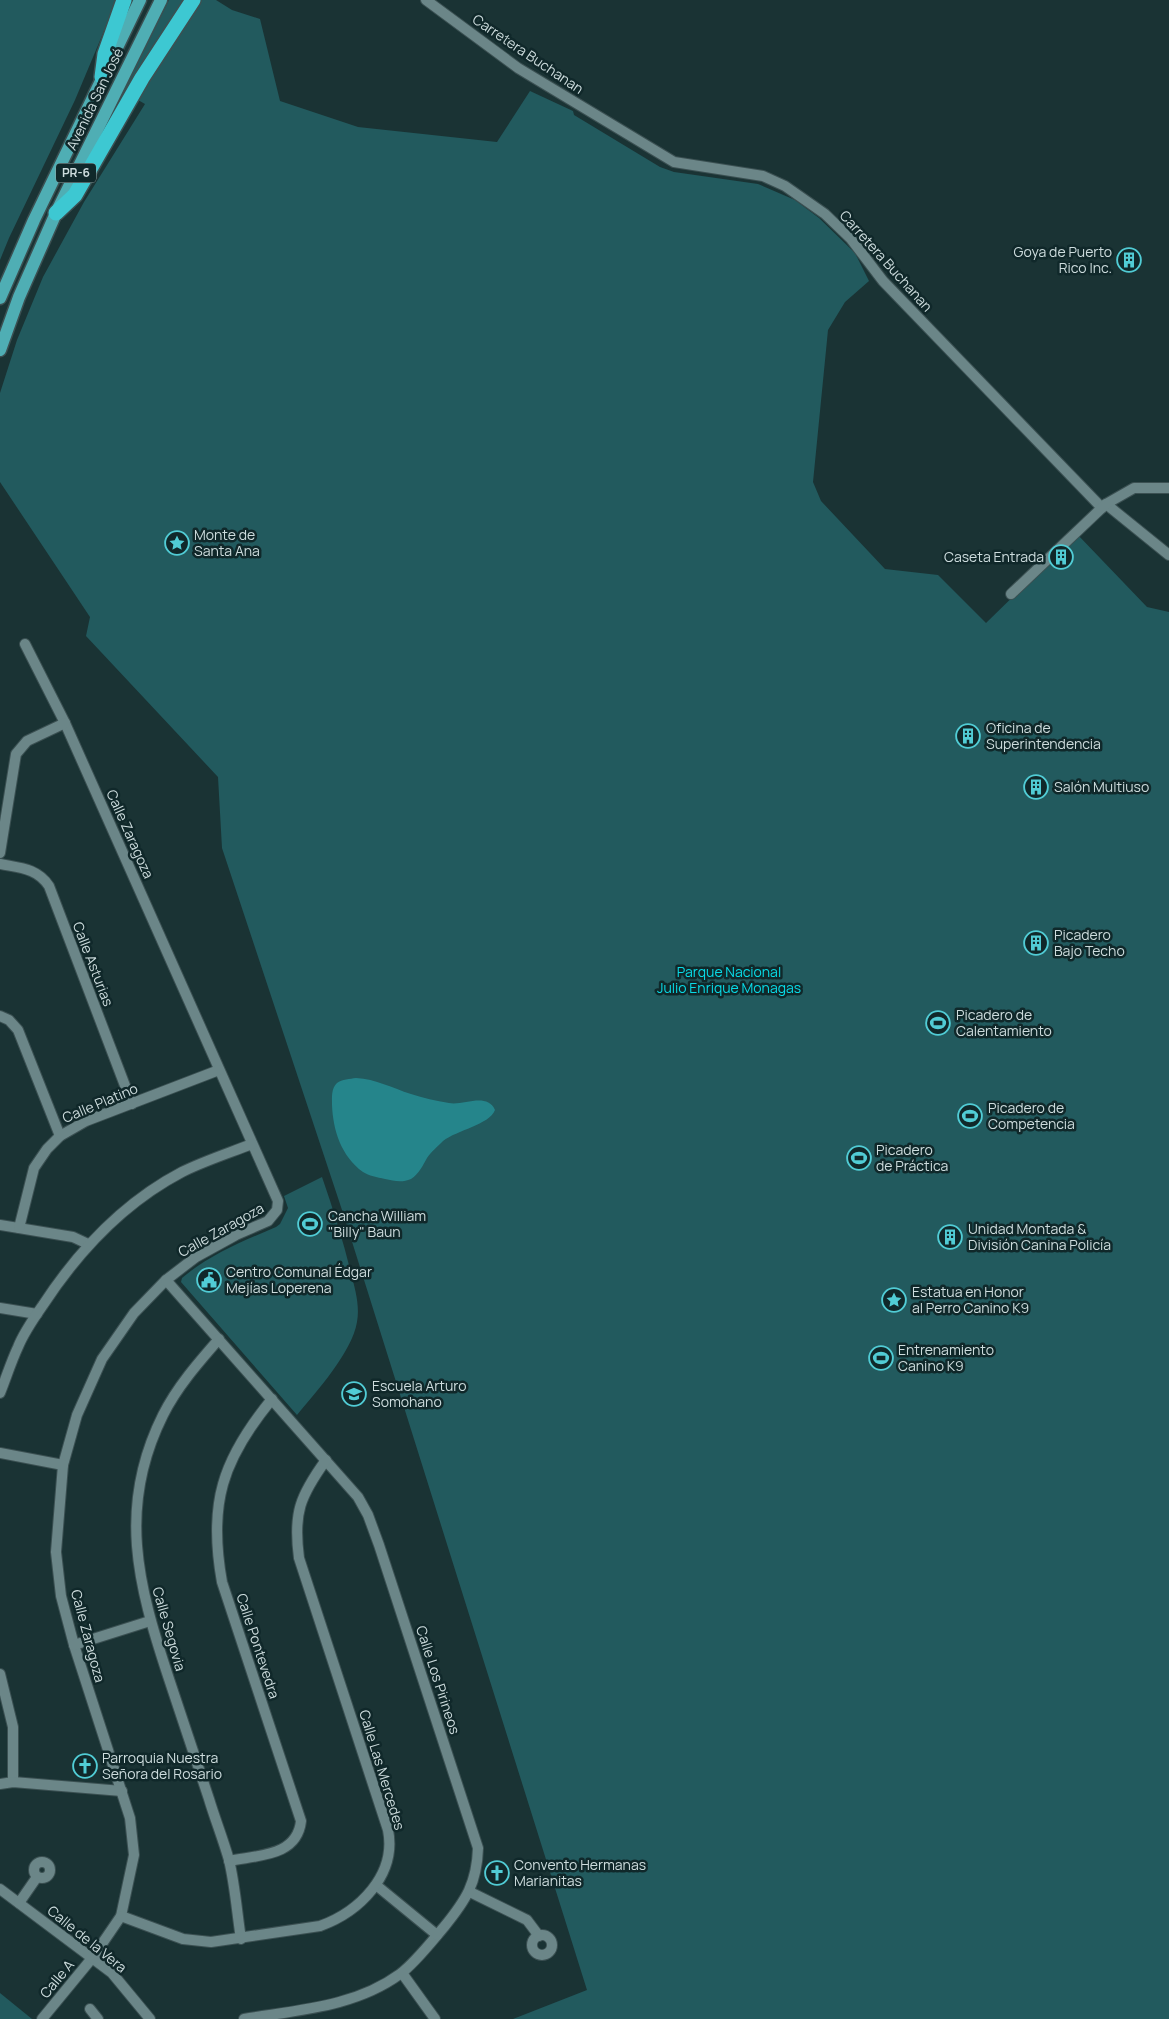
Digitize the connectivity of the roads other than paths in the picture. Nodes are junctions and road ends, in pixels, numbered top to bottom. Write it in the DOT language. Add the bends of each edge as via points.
graph roads {
  1 [pos="124,0"];
  2 [pos="140,0"];
  3 [pos="161,0"];
  4 [pos="193,0"];
  5 [pos="426,0"];
  6 [pos="102,77"];
  7 [pos="56,214"];
  8 [pos="0,298"];
  9 [pos="0,350"];
  10 [pos="1169,488"];
  11 [pos="1104,506"];
  12 [pos="1169,554"];
  13 [pos="1011,594"];
  14 [pos="25,644"];
  15 [pos="65,723"];
  16 [pos="0,853"];
  17 [pos="0,864"];
  18 [pos="0,1016"];
  19 [pos="219,1070"];
  20 [pos="132,1104"];
  21 [pos="60,1136"];
  22 [pos="252,1144"];
  23 [pos="0,1225"];
  24 [pos="20,1228"];
  25 [pos="88,1244"];
  26 [pos="166,1280"];
  27 [pos="0,1308"];
  28 [pos="37,1314"];
  29 [pos="219,1340"];
  30 [pos="0,1393"];
  31 [pos="272,1399"];
  32 [pos="0,1454"];
  33 [pos="326,1460"];
  34 [pos="63,1466"];
  35 [pos="150,1621"];
  36 [pos="74,1645"];
  37 [pos="0,1674"];
  38 [pos="13,1782"];
  39 [pos="0,1784"];
  40 [pos="122,1790"];
  41 [pos="229,1861"];
  42 [pos="37,1877"];
  43 [pos="376,1885"];
  44 [pos="0,1889"];
  45 [pos="470,1892"];
  46 [pos="19,1903"];
  47 [pos="120,1916"];
  48 [pos="437,1935"];
  49 [pos="539,1936"];
  50 [pos="241,1939"];
  51 [pos="93,1958"];
  52 [pos="402,1973"];
  53 [pos="90,2009"];
  54 [pos="42,2019"];
  55 [pos="98,2019"];
  56 [pos="150,2019"];
  57 [pos="244,2019"];
  58 [pos="435,2019"];
  1 -- 6 [label="highway" via="105,54"];
  2 -- 6 [label="main road, Avenida San José / PR-6"];
  3 -- 7 [label="main road, Avenida San José / PR-6"];
  4 -- 7 [label="highway" via="142,78 75,195"];
  5 -- 11 [label="street, Carretera Buchanan" via="518,68 674,162 763,176 786,186 825,214 851,239 883,281"];
  6 -- 8 [label="main road, Avenida San José / PR-6"];
  7 -- 9 [label="main road, Avenida San José / PR-6" via="19,297"];
  10 -- 11 [label="street" via="1134,488"];
  11 -- 12 [label="street, Carretera Buchanan"];
  11 -- 13 [label="street"];
  14 -- 15 [label="street, Calle Zaragoza"];
  15 -- 16 [label="street" via="27,741 16,754"];
  15 -- 19 [label="street, Calle Zaragoza"];
  17 -- 20 [label="street, Calle Asturias" via="37,872 49,886"];
  18 -- 21 [label="street" via="18,1030"];
  19 -- 20 [label="street, Calle Platino"];
  19 -- 22 [label="street, Calle Zaragoza"];
  20 -- 21 [label="street, Calle Platino" via="86,1121"];
  21 -- 24 [label="street, Calle Platino" via="34,1168"];
  22 -- 25 [label="street" via="202,1163 160,1185 120,1214"];
  22 -- 26 [label="street, Calle Zaragoza" via="278,1201 274,1216 204,1252"];
  23 -- 24 [label="street"];
  24 -- 25 [label="street" via="73,1237"];
  25 -- 28 [label="street"];
  26 -- 29 [label="street, Calle Los Pirineos"];
  26 -- 34 [label="street, Calle Zaragoza" via="134,1313 102,1359 77,1415"];
  27 -- 28 [label="street"];
  28 -- 30 [label="street" via="18,1346"];
  29 -- 31 [label="street, Calle Los Pirineos"];
  29 -- 35 [label="street, Calle Segovia" via="176,1392 155,1432 143,1468 135,1536"];
  31 -- 33 [label="street, Calle Los Pirineos"];
  31 -- 41 [label="street, Calle Pontevedra" via="233,1455 221,1492 216,1542 222,1582 301,1821 294,1839 283,1850"];
  32 -- 34 [label="street"];
  33 -- 43 [label="street, Calle Las Mercedes" via="308,1484 302,1499 298,1511 297,1542 299,1558 388,1830 388,1858"];
  33 -- 45 [label="street, Calle Los Pirineos" via="358,1497 379,1545 476,1842 478,1863"];
  34 -- 36 [label="street, Calle Zaragoza" via="56,1552 61,1596"];
  35 -- 36 [label="street"];
  35 -- 41 [label="street, Calle Segovia"];
  36 -- 40 [label="street, Calle Zaragoza"];
  37 -- 38 [label="street" via="13,1727"];
  38 -- 39 [label="street"];
  38 -- 40 [label="street"];
  40 -- 47 [label="street, Calle Zaragoza" via="130,1818 134,1855"];
  41 -- 50 [label="street, Calle Segovia"];
  42 -- 46 [label="street"];
  43 -- 48 [label="street"];
  43 -- 50 [label="street, Calle Las Mercedes" via="355,1907 331,1922"];
  44 -- 46 [label="street, Calle de la Vera"];
  45 -- 48 [label="street, Calle Los Pirineos"];
  45 -- 49 [label="street" via="521,1916 531,1923"];
  46 -- 51 [label="street, Calle de la Vera"];
  47 -- 50 [label="street, Calle Las Mercedes" via="183,1939 211,1942"];
  47 -- 51 [label="street, Calle Zaragoza"];
  48 -- 52 [label="street, Calle Los Pirineos"];
  51 -- 54 [label="street, Calle A"];
  51 -- 56 [label="street, Calle de la Vera" via="112,1973"];
  52 -- 57 [label="street, Calle Los Pirineos" via="339,2004"];
  52 -- 58 [label="street"];
  53 -- 55 [label="street"];
}
